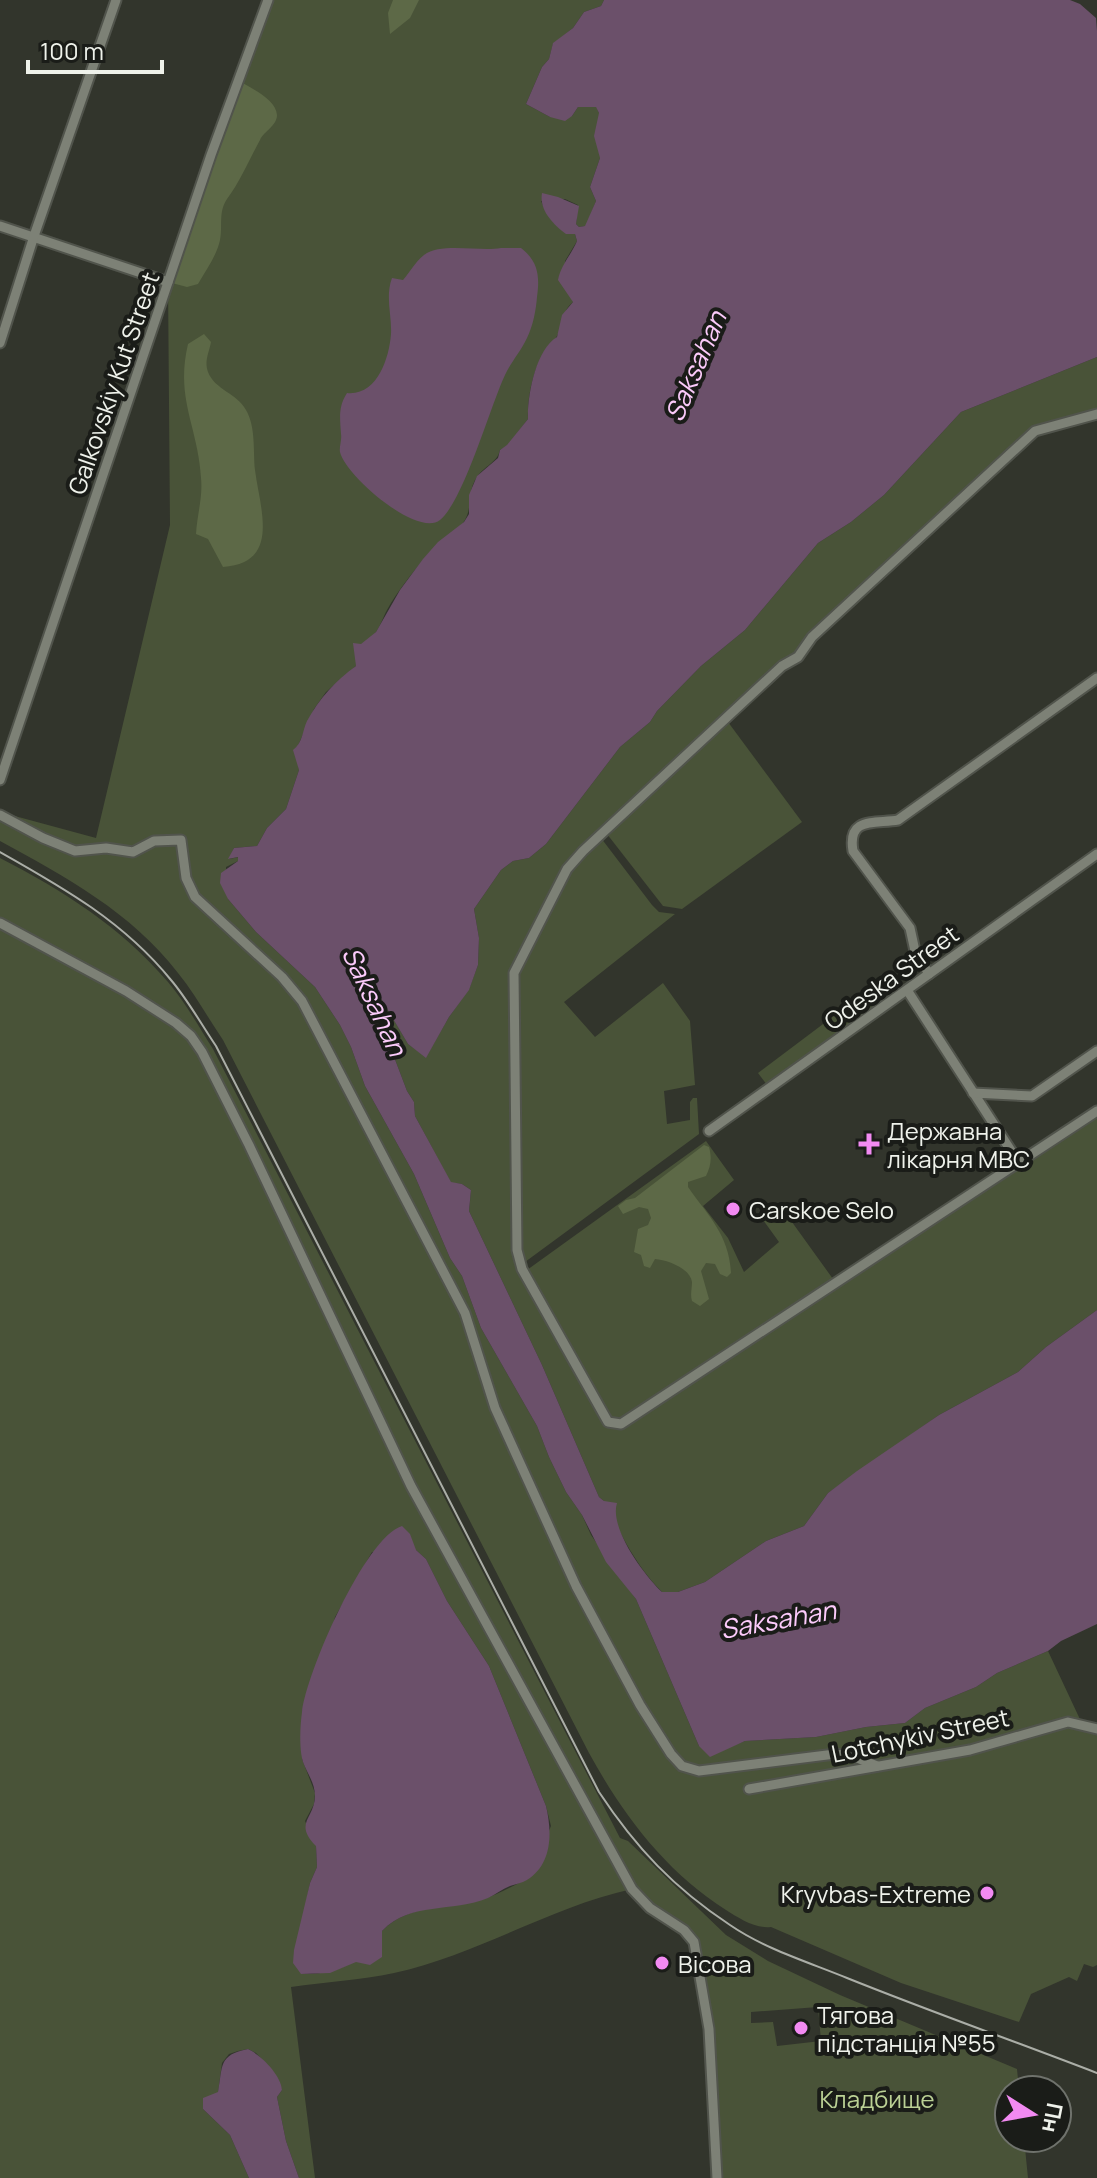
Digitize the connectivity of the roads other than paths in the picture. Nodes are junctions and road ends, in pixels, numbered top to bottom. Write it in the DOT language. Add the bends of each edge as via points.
graph roads {
  1 [pos="116,0"];
  2 [pos="268,0"];
  3 [pos="0,226"];
  4 [pos="34,236"];
  5 [pos="168,282"];
  6 [pos="0,343"];
  7 [pos="1097,414"];
  8 [pos="1097,678"];
  9 [pos="0,780"];
  10 [pos="0,815"];
  11 [pos="1097,854"];
  12 [pos="0,923"];
  13 [pos="929,974"];
  14 [pos="907,990"];
  15 [pos="1097,1051"];
  16 [pos="973,1093"];
  17 [pos="1097,1111"];
  18 [pos="709,1131"];
  19 [pos="1019,1163"];
  20 [pos="1097,1729"];
  21 [pos="877,1766"];
  22 [pos="749,1789"];
  23 [pos="717,2178"];
  1 -- 4 [label="street"];
  2 -- 5 [label="street, Galkovskiy Kut Street"];
  3 -- 4 [label="street"];
  4 -- 5 [label="street"];
  4 -- 6 [label="street"];
  5 -- 9 [label="street, Galkovskiy Kut Street"];
  7 -- 19 [label="street" via="1035,431 812,637 798,657 782,666 583,851 567,869 514,973 517,1250 522,1269 614,1425"];
  8 -- 13 [label="street" via="898,820 865,822 855,835 853,851 910,928 915,951"];
  10 -- 21 [label="street" via="75,851 133,852 154,841 181,840 186,878 201,905 302,1001 465,1313 495,1408 576,1586 640,1705 682,1766 699,1771 835,1754"];
  11 -- 13 [label="street, Odeska Street"];
  12 -- 23 [label="street" via="126,991 176,1023 197,1044 411,1486 632,1889 694,1942 709,2029"];
  13 -- 14 [label="street, Odeska Street"];
  14 -- 16 [label="street"];
  14 -- 18 [label="street, Odeska Street"];
  15 -- 16 [label="street" via="1032,1096"];
  16 -- 19 [label="street"];
  17 -- 19 [label="street"];
  20 -- 21 [label="street, Lotchykiv Street" via="1068,1722 970,1750"];
  21 -- 22 [label="street, Lotchykiv Street"];
}
